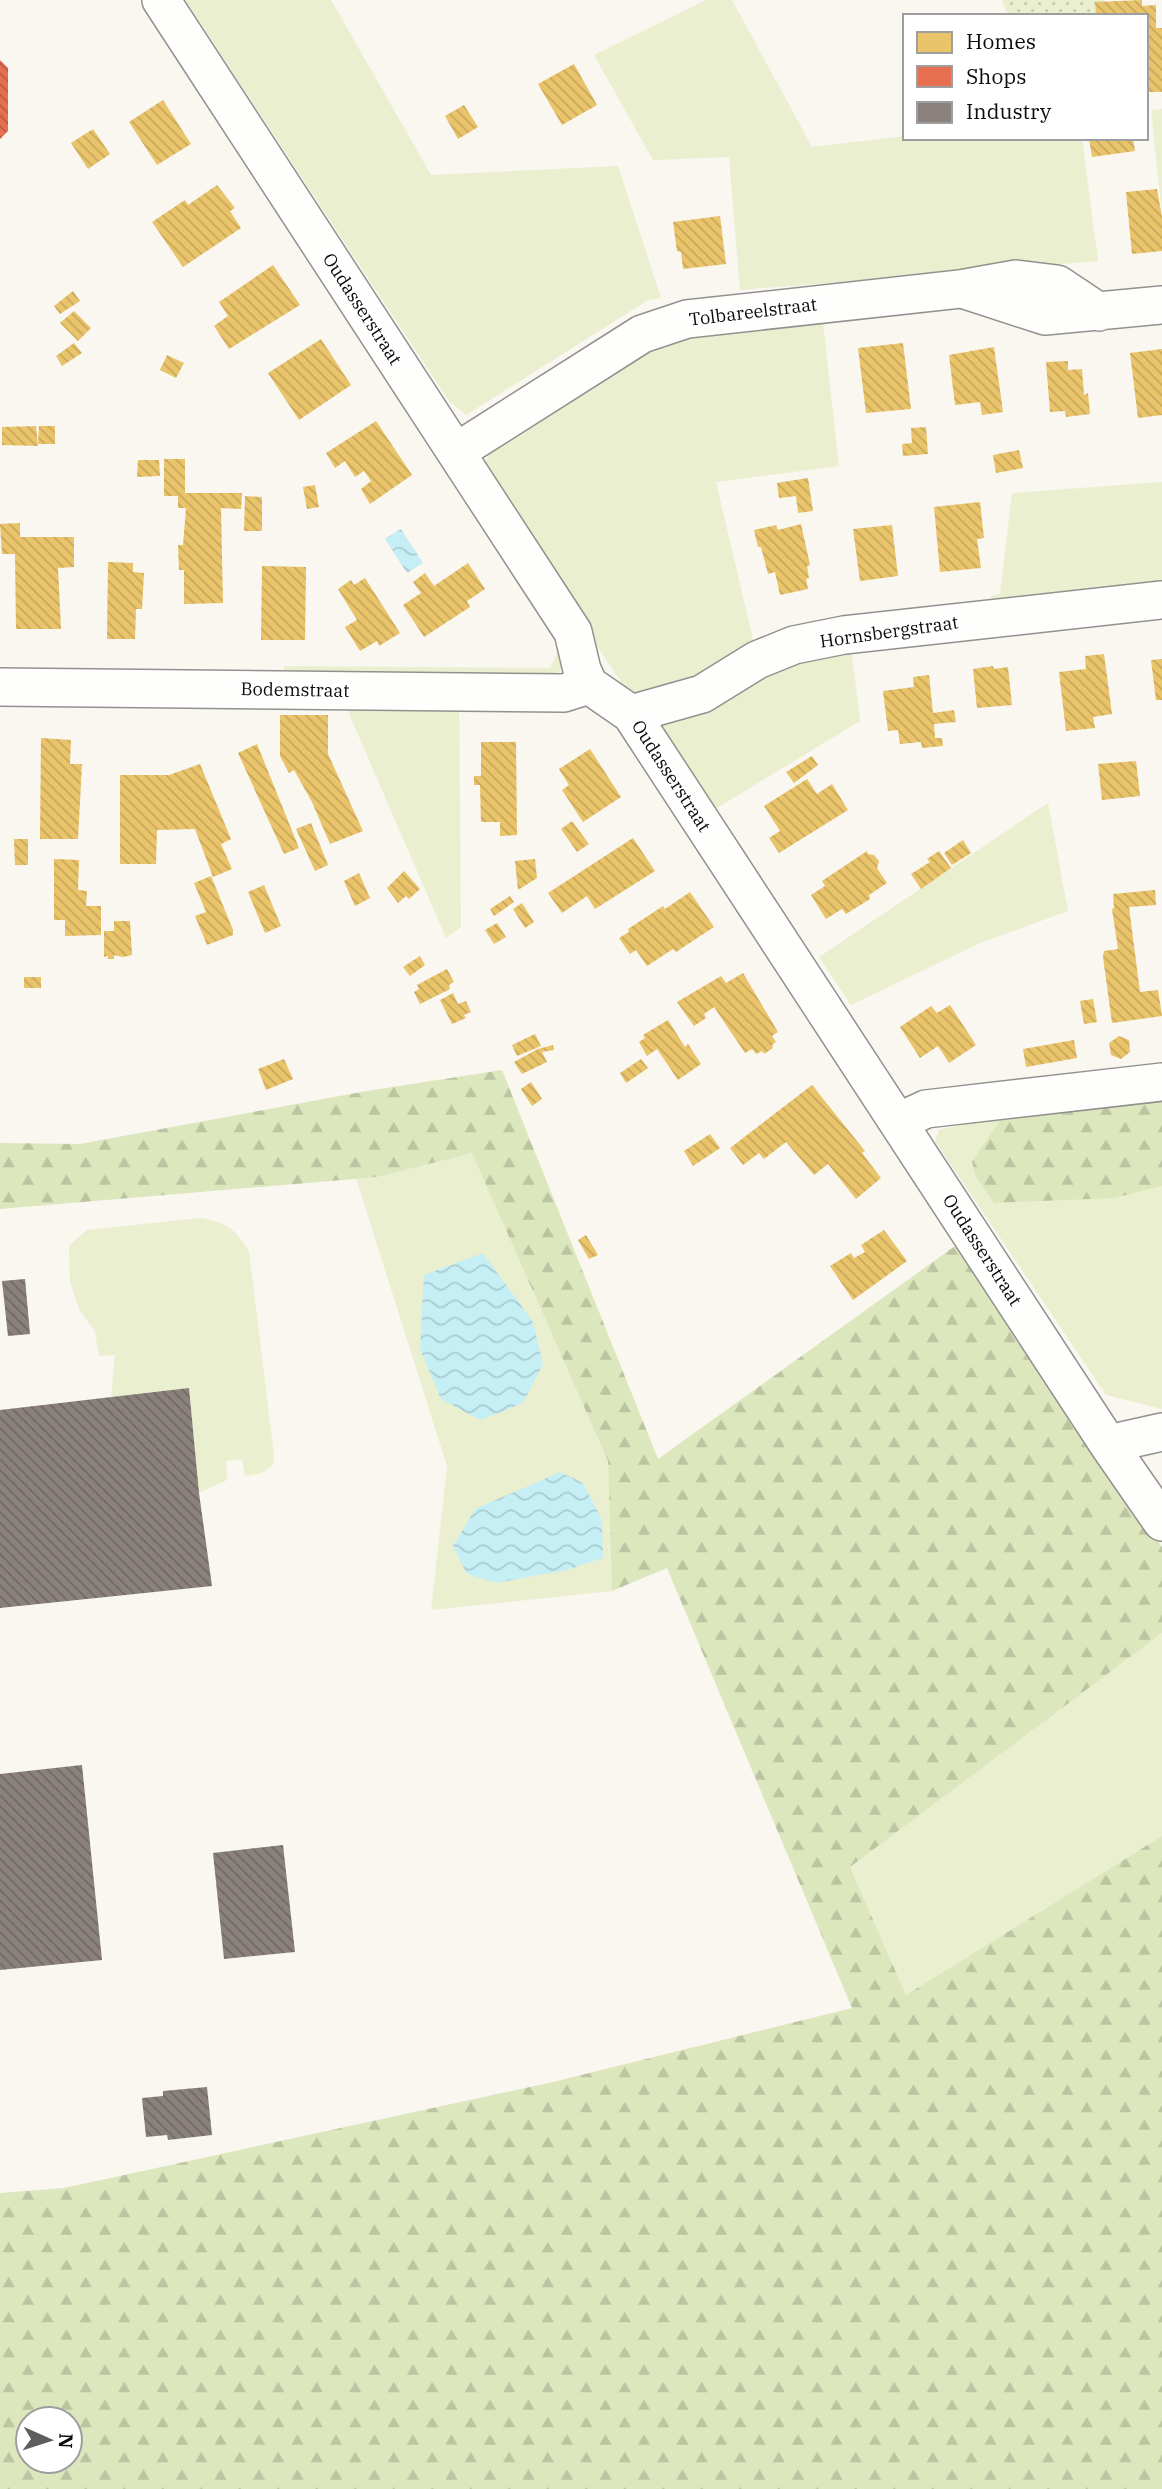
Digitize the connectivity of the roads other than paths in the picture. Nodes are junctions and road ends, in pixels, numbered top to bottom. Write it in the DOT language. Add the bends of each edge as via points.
graph roads {
  1 [pos="161,0"];
  2 [pos="1162,305"];
  3 [pos="456,452"];
  4 [pos="1162,600"];
  5 [pos="589,685"];
  6 [pos="0,687"];
  7 [pos="631,714"];
  8 [pos="1162,1082"];
  9 [pos="898,1122"];
  10 [pos="1162,1432"];
  11 [pos="1108,1444"];
  12 [pos="1162,1522"];
  1 -- 3 [label="street, Oudasserstraat"];
  2 -- 3 [label="street, Tolbareelstraat" via="1045,316 960,289 700,318 642,334"];
  3 -- 5 [label="street, Oudasserstraat" via="576,636"];
  4 -- 7 [label="street, Hornsbergstraat" via="844,635 794,646 757,660 702,694"];
  5 -- 6 [label="street, Bodemstraat" via="564,693"];
  5 -- 7 [label="street, Oudasserstraat"];
  7 -- 9 [label="street, Oudasserstraat"];
  8 -- 9 [label="street" via="926,1110"];
  9 -- 11 [label="street, Oudasserstraat"];
  10 -- 11 [label="street"];
  11 -- 12 [label="street, Oudasserstraat"];
}
